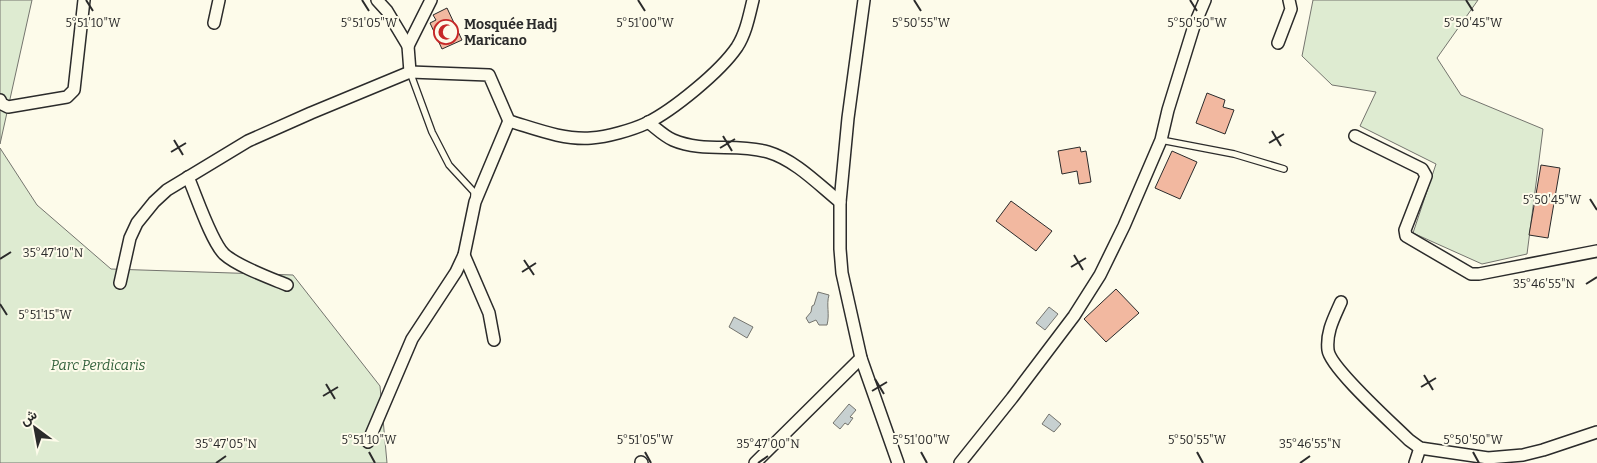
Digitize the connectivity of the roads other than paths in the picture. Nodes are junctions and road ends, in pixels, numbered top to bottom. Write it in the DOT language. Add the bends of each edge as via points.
graph roads {
  1 [pos="84,0"];
  2 [pos="219,0"];
  3 [pos="377,0"];
  4 [pos="431,0"];
  5 [pos="753,0"];
  6 [pos="864,0"];
  7 [pos="1205,0"];
  8 [pos="1289,0"];
  9 [pos="214,23"];
  10 [pos="1278,43"];
  11 [pos="408,46"];
  12 [pos="410,72"];
  13 [pos="0,100"];
  14 [pos="509,121"];
  15 [pos="648,122"];
  16 [pos="1355,136"];
  17 [pos="1161,140"];
  18 [pos="1284,169"];
  19 [pos="188,177"];
  20 [pos="475,202"];
  21 [pos="840,202"];
  22 [pos="1597,251"];
  23 [pos="464,255"];
  24 [pos="120,283"];
  25 [pos="287,286"];
  26 [pos="1341,302"];
  27 [pos="494,340"];
  28 [pos="861,358"];
  29 [pos="1597,432"];
  30 [pos="368,442"];
  31 [pos="1420,448"];
  32 [pos="755,463"];
  33 [pos="898,463"];
  34 [pos="960,463"];
  35 [pos="1415,463"];
  1 -- 13 [label="street" via="72,94 8,107"];
  2 -- 9 [label="street"];
  3 -- 11 [label="street"];
  4 -- 11 [label="street"];
  5 -- 15 [label="street" via="738,45 720,68"];
  6 -- 21 [label="street"];
  7 -- 17 [label="street" via="1194,26"];
  8 -- 10 [label="street" via="1291,9"];
  11 -- 12 [label="street"];
  12 -- 14 [label="street" via="489,76"];
  12 -- 19 [label="street" via="248,141"];
  12 -- 20 [label="lane" via="432,132 449,165 474,192"];
  14 -- 15 [label="street" via="578,138 604,136"];
  14 -- 20 [label="street"];
  15 -- 21 [label="street" via="672,140 706,147 768,152 812,178"];
  16 -- 22 [label="street" via="1424,171 1426,176 1405,230 1406,236 1472,274"];
  17 -- 18 [label="lane" via="1234,154"];
  17 -- 34 [label="street" via="1100,275 1074,316"];
  19 -- 24 [label="street" via="167,190 137,224 130,238"];
  19 -- 25 [label="street" via="223,253"];
  20 -- 23 [label="street"];
  21 -- 28 [label="street" via="842,273"];
  23 -- 27 [label="street" via="489,313"];
  23 -- 30 [label="street" via="412,340"];
  26 -- 31 [label="street" via="1329,329 1330,357 1340,372"];
  28 -- 32 [label="street"];
  28 -- 33 [label="street"];
  29 -- 31 [label="street" via="1523,455 1488,458"];
  31 -- 35 [label="street"];
}
